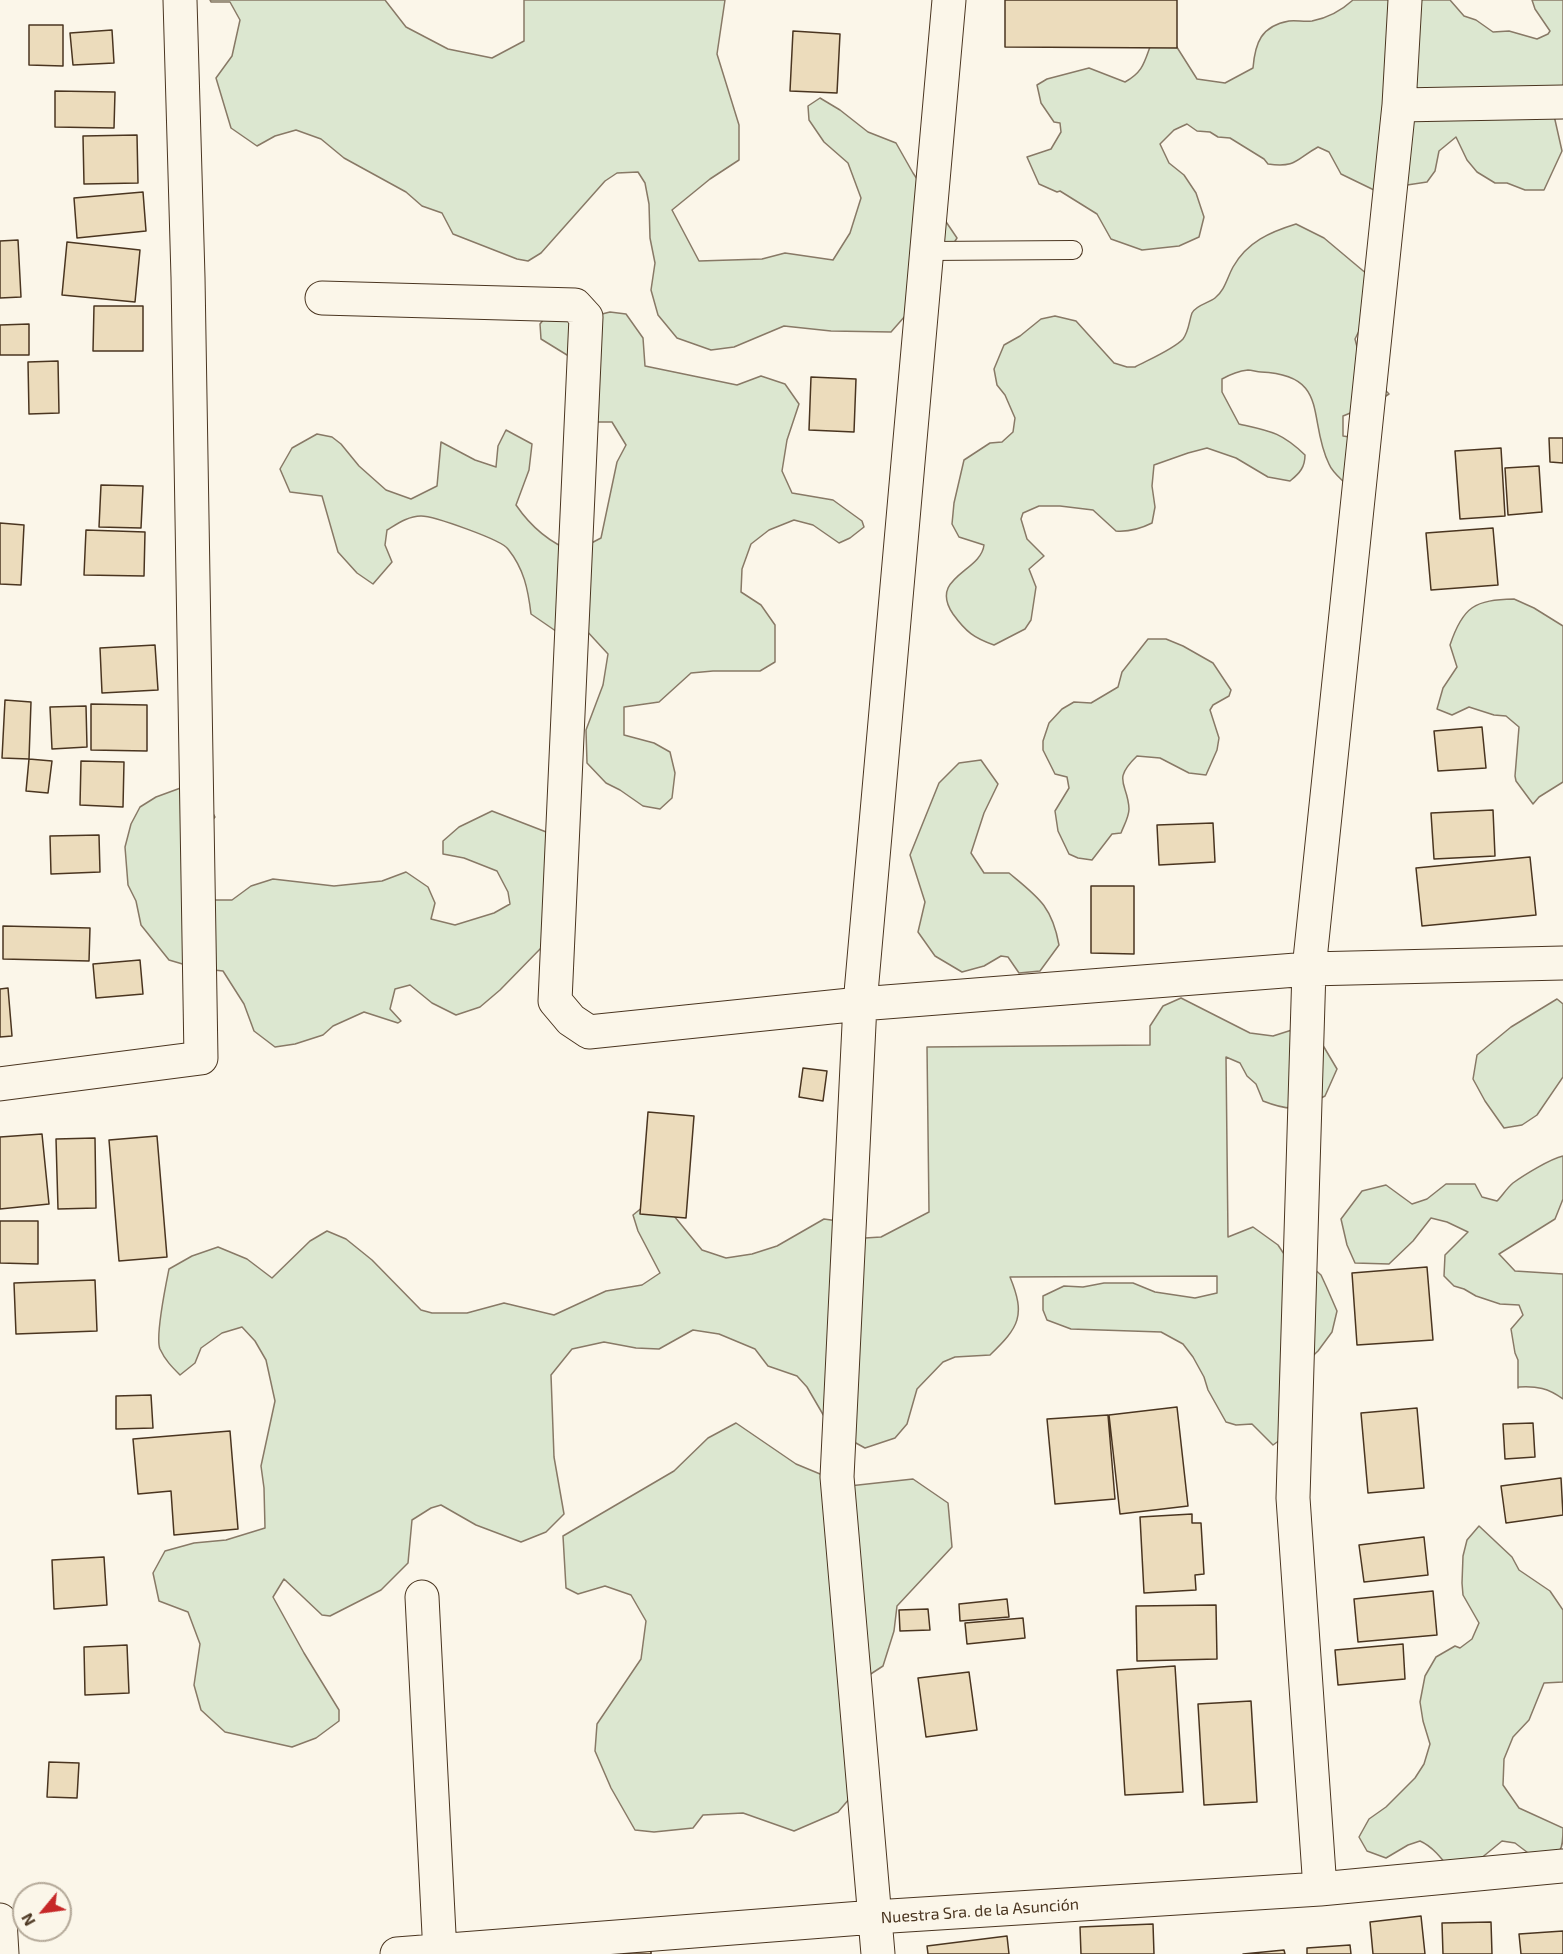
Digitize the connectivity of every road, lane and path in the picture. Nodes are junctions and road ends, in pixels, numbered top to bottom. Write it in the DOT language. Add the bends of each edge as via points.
graph roads {
  1 [pos="180,0"];
  2 [pos="949,0"];
  3 [pos="1405,0"];
  4 [pos="1563,102"];
  5 [pos="1399,105"];
  6 [pos="1072,250"];
  7 [pos="928,251"];
  8 [pos="322,298"];
  9 [pos="1563,963"];
  10 [pos="1309,969"];
  11 [pos="860,1004"];
  12 [pos="0,1084"];
  13 [pos="422,1597"];
  14 [pos="1563,1866"];
  15 [pos="1320,1889"];
  16 [pos="875,1917"];
  17 [pos="0,1920"];
  18 [pos="440,1953"];
  19 [pos="2,1954"];
  20 [pos="397,1954"];
  21 [pos="878,1954"];
  1 -- 12 [label="street" via="201,1058"];
  2 -- 7 [label="street"];
  3 -- 5 [label="street"];
  4 -- 5 [label="street"];
  5 -- 10 [label="street"];
  6 -- 7 [label="lane"];
  7 -- 11 [label="street"];
  8 -- 11 [label="street" via="575,305 586,317 555,1001 571,1020 589,1032"];
  9 -- 10 [label="street"];
  10 -- 11 [label="street"];
  10 -- 15 [label="street" via="1293,1498"];
  11 -- 16 [label="street" via="837,1477"];
  13 -- 18 [label="street"];
  14 -- 15 [label="street, Nuestra Sra. de la Asunción"];
  15 -- 16 [label="street, Nuestra Sra. de la Asunción"];
  16 -- 18 [label="street, Nuestra Sra. de la Asunción"];
  16 -- 21 [label="street"];
  17 -- 19 [label="street"];
  18 -- 20 [label="street, Nuestra Sra. de la Asunción"];
}
